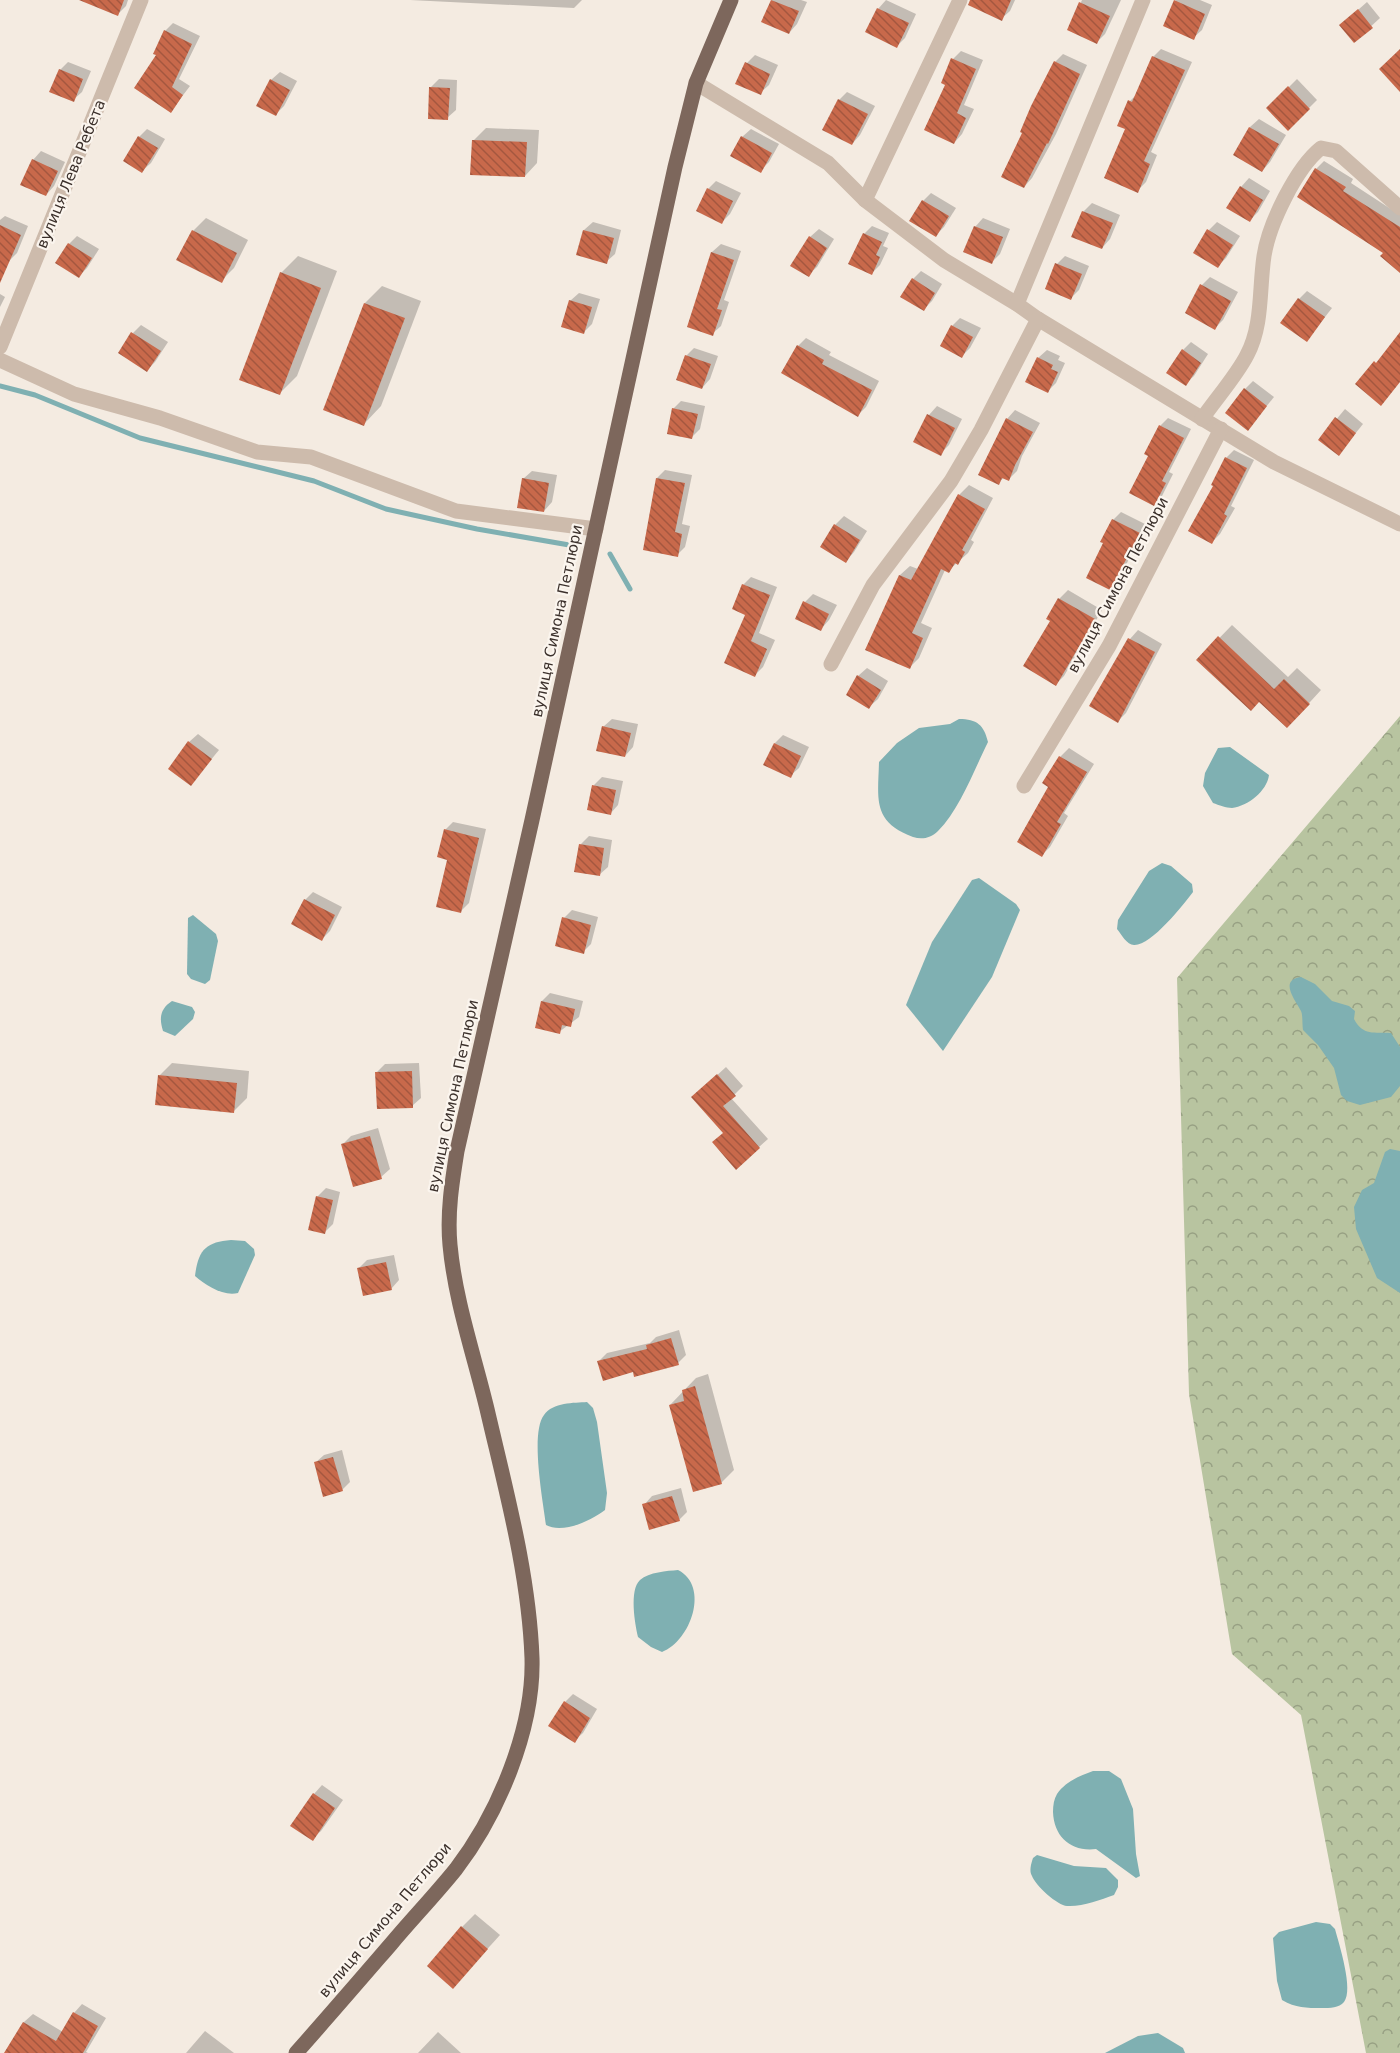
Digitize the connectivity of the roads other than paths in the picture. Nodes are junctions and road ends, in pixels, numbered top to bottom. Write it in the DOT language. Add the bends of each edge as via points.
graph roads {
  1 [pos="141,0"];
  2 [pos="731,0"];
  3 [pos="960,0"];
  4 [pos="1143,0"];
  5 [pos="696,83"];
  6 [pos="865,200"];
  7 [pos="1400,208"];
  8 [pos="1017,304"];
  9 [pos="1038,319"];
  10 [pos="0,347"];
  11 [pos="0,360"];
  12 [pos="1202,419"];
  13 [pos="1221,429"];
  14 [pos="1400,524"];
  15 [pos="596,529"];
  16 [pos="831,664"];
  17 [pos="1024,786"];
  18 [pos="296,2053"];
  1 -- 10 [label="street, вулиця Лева Ребета"];
  2 -- 5 [label="main road, вулиця Симона Петлюри"];
  3 -- 6 [label="street"];
  4 -- 8 [label="street"];
  5 -- 6 [label="street" via="828,163"];
  5 -- 15 [label="main road, вулиця Симона Петлюри"];
  6 -- 8 [label="street" via="944,260"];
  7 -- 12 [label="street" via="1336,151 1321,148 1308,158 1276,215 1264,254 1256,330 1247,355"];
  8 -- 9 [label="street"];
  9 -- 12 [label="street"];
  9 -- 16 [label="street" via="951,481 873,585"];
  11 -- 15 [label="street" via="74,394 160,418 256,452 312,457 456,511"];
  12 -- 13 [label="street"];
  13 -- 14 [label="street" via="1274,462"];
  13 -- 17 [label="street, вулиця Симона Петлюри" via="1109,646"];
  15 -- 18 [label="main road, вулиця Симона Петлюри" via="457,1151 449,1204 450,1245 460,1302 523,1571 532,1661 529,1697 514,1759 492,1813 462,1859"];
}
